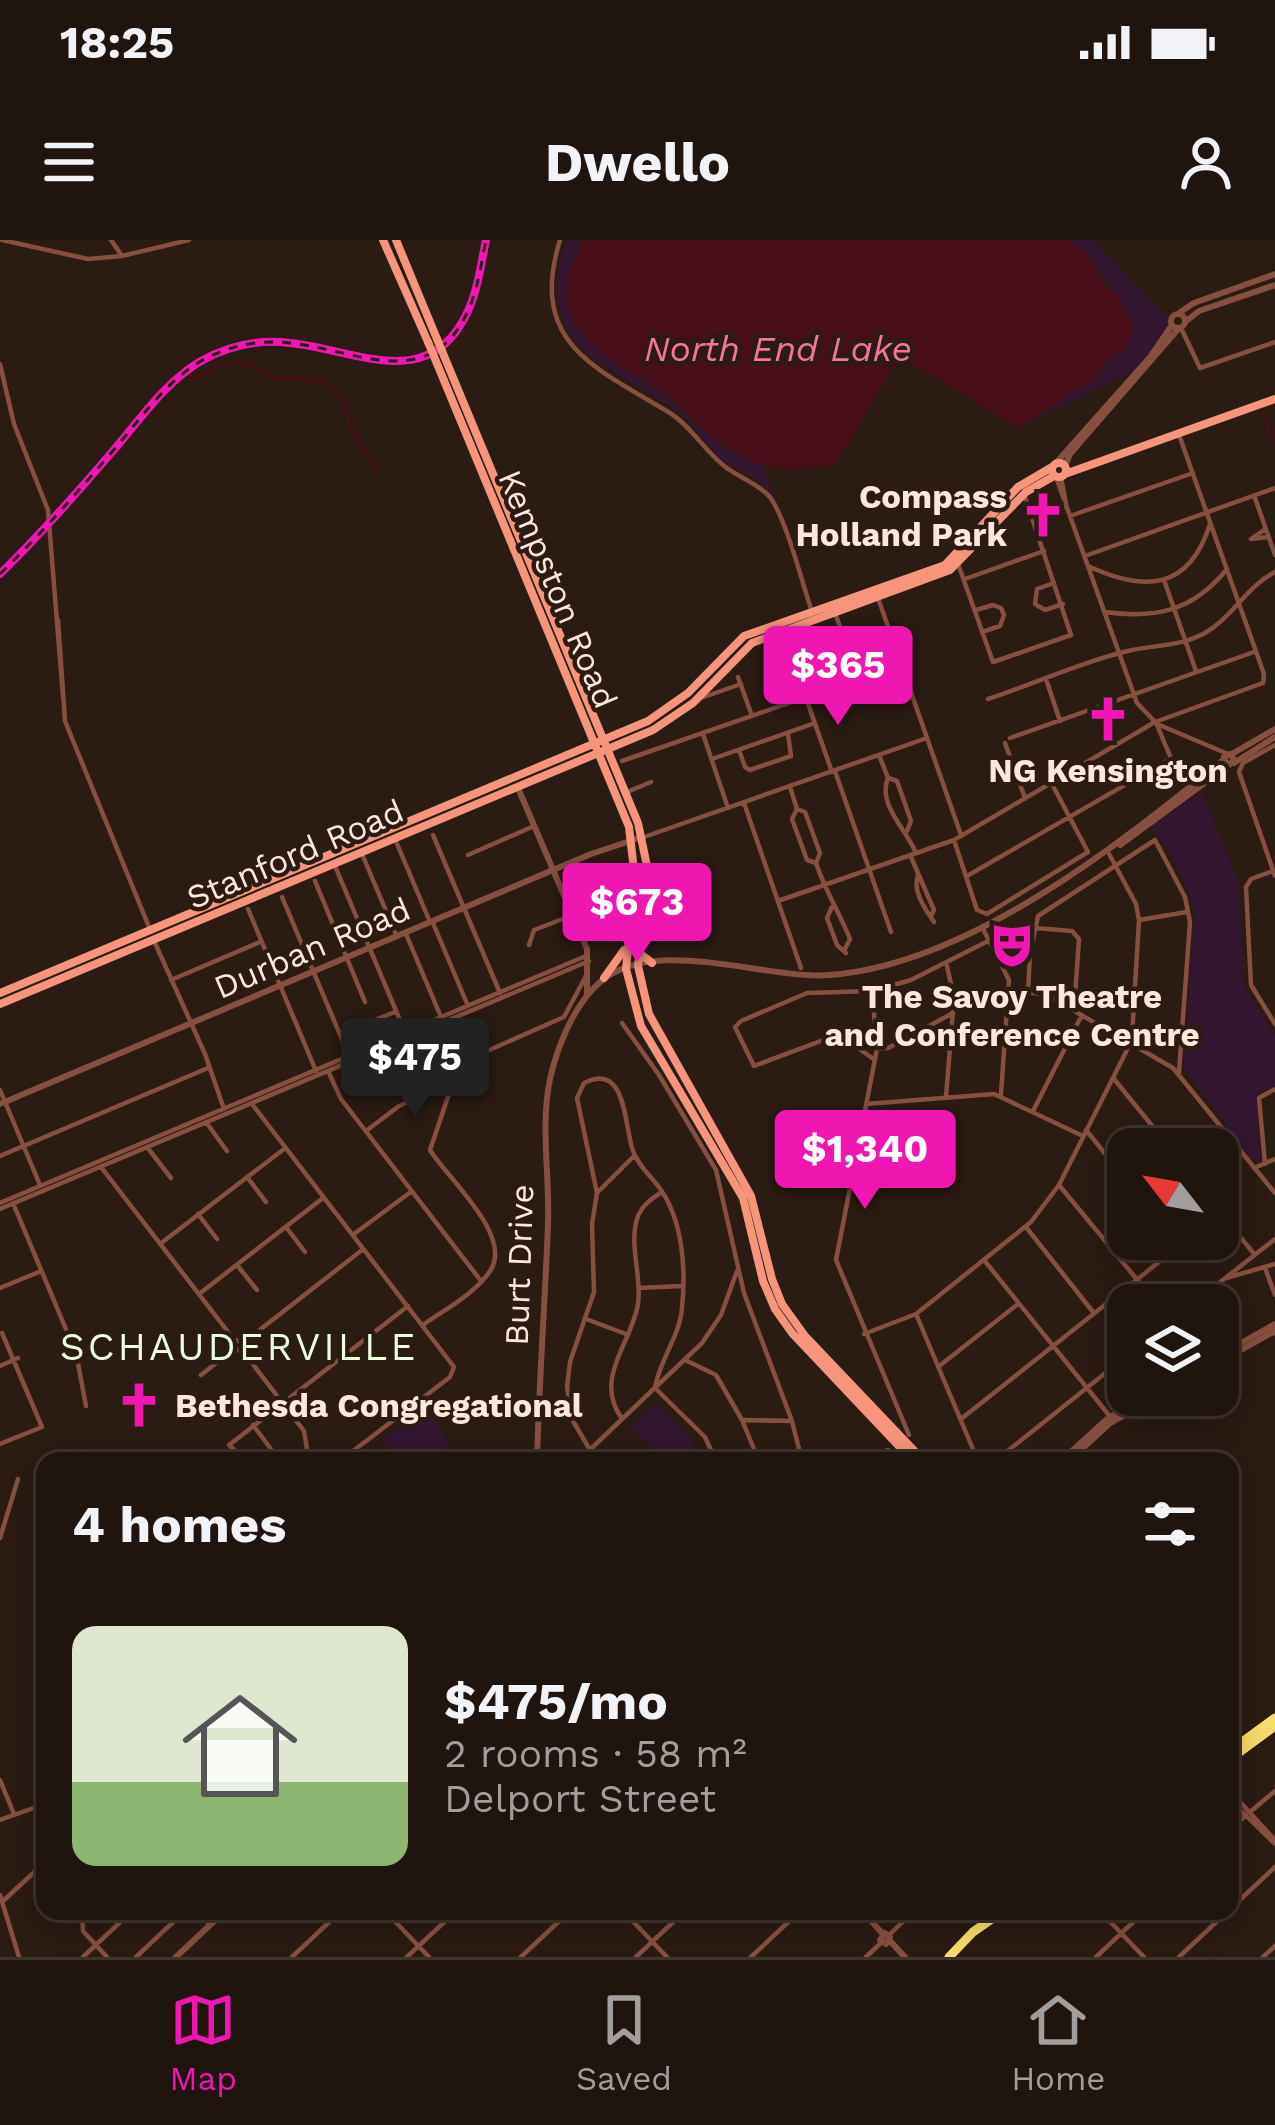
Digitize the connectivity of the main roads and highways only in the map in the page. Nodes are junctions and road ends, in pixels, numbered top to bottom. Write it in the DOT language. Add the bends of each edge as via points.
graph roads {
  1 [pos="383,240"];
  2 [pos="396,240"];
  3 [pos="433,341"];
  4 [pos="1275,398"];
  5 [pos="1062,469"];
  6 [pos="955,564"];
  7 [pos="964,580"];
  8 [pos="872,597"];
  9 [pos="813,616"];
  10 [pos="608,752"];
  11 [pos="516,783"];
  12 [pos="332,860"];
  13 [pos="152,935"];
  14 [pos="628,937"];
  15 [pos="637,951"];
  16 [pos="652,963"];
  17 [pos="0,993"];
  18 [pos="0,1004"];
  19 [pos="634,1006"];
  20 [pos="904,1452"];
  21 [pos="915,1452"];
  22 [pos="1275,1722"];
  23 [pos="1239,1748"];
  24 [pos="979,1920"];
  25 [pos="990,1920"];
  26 [pos="945,1957"];
  1 -- 3 [label="main road, Kempston Road"];
  2 -- 3 [label="main road, Kempston Road"];
  3 -- 10 [label="main road, Kempston Road, bridge"];
  4 -- 5 [label="main road"];
  5 -- 6 [label="main road" via="1024,494"];
  5 -- 6 [label="main road" via="1018,487"];
  6 -- 7 [label="main road"];
  6 -- 8 [label="main road"];
  6 -- 8 [label="main road"];
  8 -- 9 [label="main road"];
  8 -- 9 [label="main road"];
  9 -- 10 [label="main road" via="745,647 672,719"];
  9 -- 10 [label="main road" via="739,639 676,704"];
  10 -- 11 [label="main road, Stanford Road"];
  10 -- 14 [label="main road, Kempston Road" via="632,841"];
  10 -- 15 [label="main road, Kempston Road" via="643,837"];
  11 -- 12 [label="main road, Stanford Road"];
  11 -- 12 [label="main road, Stanford Road"];
  12 -- 13 [label="main road, Stanford Road"];
  13 -- 17 [label="main road, Stanford Road"];
  13 -- 18 [label="main road, Stanford Road"];
  14 -- 19 [label="main road, Kempston Road"];
  14 -- 19 [label="main road" via="604,978 624,983"];
  15 -- 16 [label="main road"];
  15 -- 21 [label="main road, Kempston Road" via="649,1015 751,1196 782,1304"];
  19 -- 20 [label="main road" via="739,1190 775,1309"];
  22 -- 23 [label="main road"];
  24 -- 26 [label="main road"];
  25 -- 26 [label="main road"];
}
